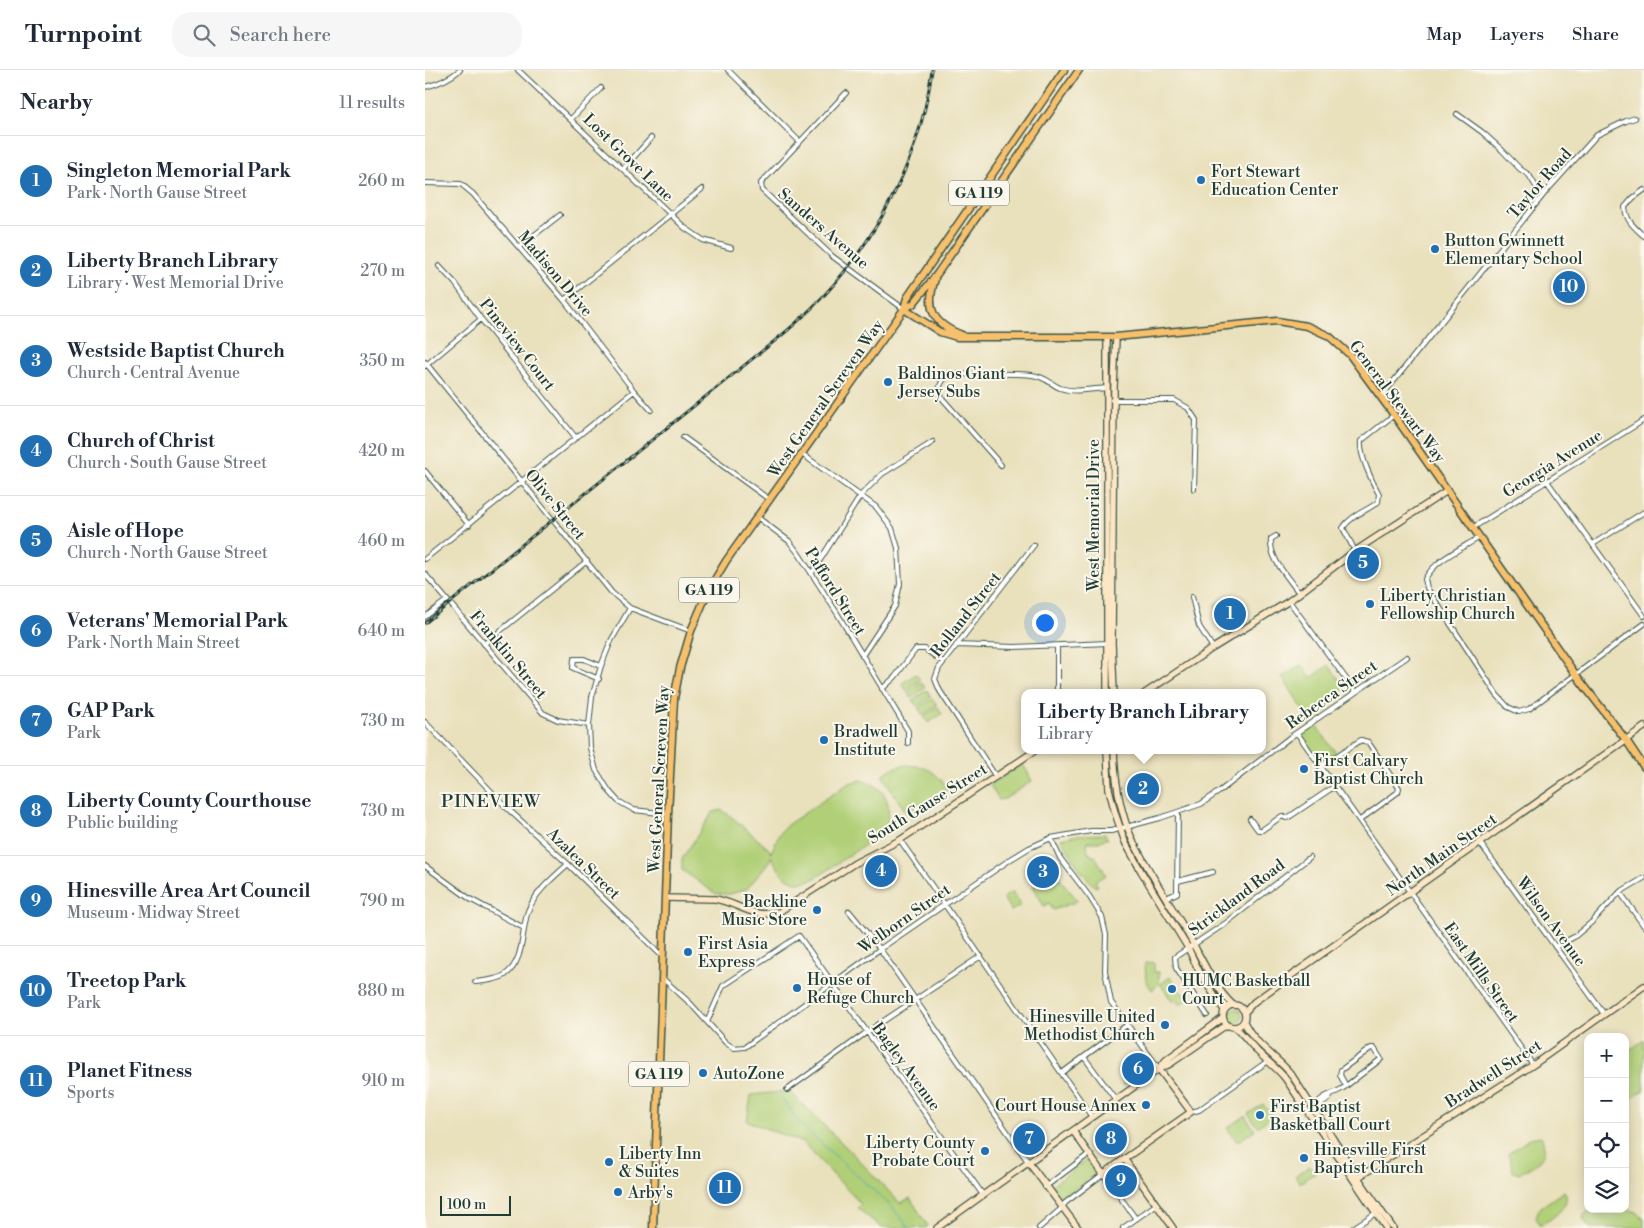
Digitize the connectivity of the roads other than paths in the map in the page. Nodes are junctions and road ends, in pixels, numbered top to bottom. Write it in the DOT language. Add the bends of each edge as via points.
graph roads {
  1 [pos="459,70"];
  2 [pos="728,70"];
  3 [pos="1064,70"];
  4 [pos="520,71"];
  5 [pos="1078,71"];
  6 [pos="425,88"];
  7 [pos="601,88"];
  8 [pos="846,93"];
  9 [pos="1457,114"];
  10 [pos="1635,118"];
  11 [pos="571,119"];
  12 [pos="651,138"];
  13 [pos="800,142"];
  14 [pos="623,169"];
  15 [pos="425,183"];
  16 [pos="702,189"];
  17 [pos="1644,190"];
  18 [pos="1544,194"];
  19 [pos="969,208"];
  20 [pos="560,215"];
  21 [pos="671,215"];
  22 [pos="978,215"];
  23 [pos="1644,236"];
  24 [pos="519,247"];
  25 [pos="731,248"];
  26 [pos="439,266"];
  27 [pos="937,274"];
  28 [pos="564,300"];
  29 [pos="904,309"];
  30 [pos="481,319"];
  31 [pos="968,337"];
  32 [pos="1107,337"];
  33 [pos="1116,338"];
  34 [pos="426,364"];
  35 [pos="1114,387"];
  36 [pos="1107,388"];
  37 [pos="634,391"];
  38 [pos="1381,398"];
  39 [pos="1107,400"];
  40 [pos="1115,400"];
  41 [pos="651,410"];
  42 [pos="1395,415"];
  43 [pos="1644,420"];
  44 [pos="683,437"];
  45 [pos="576,438"];
  46 [pos="933,442"];
  47 [pos="802,454"];
  48 [pos="1001,465"];
  49 [pos="425,471"];
  50 [pos="522,481"];
  51 [pos="1547,481"];
  52 [pos="1194,489"];
  53 [pos="1447,491"];
  54 [pos="861,495"];
  55 [pos="770,500"];
  56 [pos="1644,512"];
  57 [pos="757,517"];
  58 [pos="469,525"];
  59 [pos="1473,527"];
  60 [pos="1276,536"];
  61 [pos="1480,537"];
  62 [pos="1593,544"];
  63 [pos="1034,545"];
  64 [pos="1355,551"];
  65 [pos="425,559"];
  66 [pos="587,561"];
  67 [pos="812,573"];
  68 [pos="425,574"];
  69 [pos="1299,593"];
  70 [pos="1192,597"];
  71 [pos="447,600"];
  72 [pos="1289,601"];
  73 [pos="630,608"];
  74 [pos="1644,616"];
  75 [pos="425,617"];
  76 [pos="1644,624"];
  77 [pos="691,631"];
  78 [pos="1109,643"];
  79 [pos="484,644"];
  80 [pos="956,645"];
  81 [pos="1057,646"];
  82 [pos="1213,648"];
  83 [pos="862,656"];
  84 [pos="1407,657"];
  85 [pos="943,662"];
  86 [pos="601,666"];
  87 [pos="1576,675"];
  88 [pos="599,679"];
  89 [pos="882,689"];
  90 [pos="1057,689"];
  91 [pos="1107,689"];
  92 [pos="1114,689"];
  93 [pos="1151,689"];
  94 [pos="1355,692"];
  95 [pos="425,722"];
  96 [pos="589,724"];
  97 [pos="1644,728"];
  98 [pos="1297,733"];
  99 [pos="1626,740"];
  100 [pos="908,743"];
  101 [pos="1030,754"];
  102 [pos="1107,754"];
  103 [pos="1114,754"];
  104 [pos="1320,767"];
  105 [pos="1644,767"];
  106 [pos="996,777"];
  107 [pos="1335,786"];
  108 [pos="1178,812"];
  109 [pos="667,814"];
  110 [pos="1250,818"];
  111 [pos="1360,820"];
  112 [pos="1123,828"];
  113 [pos="1111,830"];
  114 [pos="1051,838"];
  115 [pos="900,840"];
  116 [pos="1480,843"];
  117 [pos="1310,857"];
  118 [pos="568,864"];
  119 [pos="425,866"];
  120 [pos="1213,872"];
  121 [pos="1644,878"];
  122 [pos="1178,881"];
  123 [pos="1410,892"];
  124 [pos="1619,892"];
  125 [pos="665,898"];
  126 [pos="1166,898"];
  127 [pos="945,904"];
  128 [pos="849,911"];
  129 [pos="1644,926"];
  130 [pos="524,928"];
  131 [pos="1191,947"];
  132 [pos="1555,947"];
  133 [pos="880,950"];
  134 [pos="981,956"];
  135 [pos="663,957"];
  136 [pos="662,978"];
  137 [pos="475,982"];
  138 [pos="834,984"];
  139 [pos="1644,986"];
  140 [pos="915,1000"];
  141 [pos="1233,1005"];
  142 [pos="1243,1009"];
  143 [pos="1225,1010"];
  144 [pos="1207,1014"];
  145 [pos="1604,1014"];
  146 [pos="1223,1018"];
  147 [pos="707,1022"];
  148 [pos="1244,1022"];
  149 [pos="1127,1026"];
  150 [pos="1228,1026"];
  151 [pos="1235,1027"];
  152 [pos="867,1032"];
  153 [pos="1084,1057"];
  154 [pos="1268,1061"];
  155 [pos="1533,1066"];
  156 [pos="1159,1069"];
  157 [pos="1062,1073"];
  158 [pos="1346,1086"];
  159 [pos="787,1090"];
  160 [pos="1116,1100"];
  161 [pos="1315,1106"];
  162 [pos="1191,1112"];
  163 [pos="1092,1118"];
  164 [pos="1073,1131"];
  165 [pos="1089,1154"];
  166 [pos="1125,1160"];
  167 [pos="1029,1163"];
  168 [pos="1103,1174"];
  169 [pos="1356,1178"];
  170 [pos="1045,1187"];
  171 [pos="983,1195"];
  172 [pos="1157,1204"];
  173 [pos="1062,1208"];
  174 [pos="1379,1212"];
  175 [pos="1136,1219"];
  176 [pos="653,1228"];
  177 [pos="937,1228"];
  178 [pos="1039,1228"];
  179 [pos="1079,1228"];
  180 [pos="1123,1228"];
  181 [pos="1173,1228"];
  182 [pos="1353,1228"];
  183 [pos="1386,1228"];
  184 [pos="1393,1228"];
  1 -- 6 [label="street" via="447,80"];
  2 -- 13 [label="street"];
  3 -- 19 [label="main road, GA 119"];
  4 -- 11 [label="street, Lost Grove Lane"];
  5 -- 22 [label="main road, GA 119"];
  7 -- 11 [label="street"];
  8 -- 13 [label="street, Sanders Avenue"];
  9 -- 18 [label="street" via="1502,150"];
  10 -- 18 [label="street, Taylor Road" via="1597,136"];
  11 -- 14 [label="street, Lost Grove Lane"];
  12 -- 14 [label="street"];
  13 -- 29 [label="street, Sanders Avenue" via="761,183 762,190 832,256"];
  14 -- 21 [label="street, Lost Grove Lane"];
  15 -- 24 [label="street, Madison Drive" via="461,184"];
  16 -- 21 [label="street"];
  17 -- 23 [label="street" via="1625,207 1630,224"];
  18 -- 38 [label="street, Taylor Road"];
  19 -- 22 [label="main road"];
  19 -- 29 [label="main road, GA 119" via="907,298"];
  20 -- 24 [label="street"];
  21 -- 25 [label="street, Lost Grove Lane" via="692,234"];
  21 -- 28 [label="street"];
  22 -- 27 [label="main road, GA 119"];
  24 -- 28 [label="street, Madison Drive"];
  26 -- 30 [label="street, Pineview Court"];
  27 -- 29 [label="main road, GA 119" via="913,304"];
  27 -- 31 [label="main road" via="930,299 934,314 948,329"];
  28 -- 37 [label="street, Madison Drive"];
  29 -- 31 [label="main road, General Stewart Way" via="946,335"];
  29 -- 47 [label="main road, West General Screven Way / GA 119"];
  30 -- 34 [label="street"];
  30 -- 45 [label="street, Pineview Court"];
  31 -- 32 [label="main road, General Stewart Way"];
  32 -- 33 [label="main road, General Stewart Way"];
  32 -- 36 [label="main road, West Memorial Drive"];
  33 -- 35 [label="main road, West Memorial Drive"];
  33 -- 38 [label="main road, General Stewart Way" via="1271,322 1297,323 1321,332 1339,344"];
  34 -- 50 [label="street, Olive Street"];
  35 -- 36 [label="street"];
  35 -- 40 [label="main road, West Memorial Drive"];
  36 -- 39 [label="main road, West Memorial Drive"];
  36 -- 48 [label="street" via="1065,389 1033,375 954,374 946,377 939,388 942,398"];
  37 -- 41 [label="street, Madison Drive"];
  37 -- 45 [label="street"];
  38 -- 42 [label="main road, General Stewart Way"];
  39 -- 40 [label="street"];
  39 -- 78 [label="main road, West Memorial Drive"];
  40 -- 52 [label="street" via="1174,400 1188,408 1196,420"];
  40 -- 78 [label="main road, West Memorial Drive"];
  42 -- 53 [label="main road, General Stewart Way"];
  42 -- 64 [label="street" via="1361,441 1379,502 1343,528"];
  43 -- 51 [label="street, Georgia Avenue"];
  44 -- 55 [label="street"];
  45 -- 50 [label="street"];
  46 -- 54 [label="street" via="882,474"];
  47 -- 54 [label="street"];
  47 -- 55 [label="main road, West General Screven Way / GA 119"];
  49 -- 58 [label="street"];
  50 -- 58 [label="street"];
  50 -- 66 [label="street, Olive Street"];
  51 -- 59 [label="street, Georgia Avenue"];
  51 -- 62 [label="street"];
  53 -- 59 [label="main road, General Stewart Way"];
  53 -- 64 [label="main road"];
  54 -- 67 [label="street"];
  54 -- 83 [label="street" via="876,507 892,528 898,548 900,584 895,606"];
  55 -- 57 [label="main road, West General Screven Way / GA 119"];
  56 -- 62 [label="street"];
  57 -- 67 [label="street, Pafford Street" via="789,541"];
  57 -- 77 [label="main road, West General Screven Way / GA 119" via="719,571"];
  58 -- 65 [label="street"];
  59 -- 61 [label="main road, General Stewart Way"];
  60 -- 69 [label="street" via="1271,539 1270,548"];
  61 -- 87 [label="main road, General Stewart Way"];
  61 -- 87 [label="street" via="1438,562 1425,579 1427,588 1497,695 1508,707 1519,712 1529,709"];
  62 -- 74 [label="street"];
  63 -- 80 [label="street, Rolland Street"];
  64 -- 69 [label="main road"];
  66 -- 73 [label="street, Olive Street" via="612,594"];
  66 -- 79 [label="street"];
  67 -- 83 [label="street, Pafford Street"];
  68 -- 71 [label="street, Franklin Street"];
  69 -- 72 [label="main road"];
  70 -- 82 [label="street" via="1199,626"];
  71 -- 75 [label="street"];
  71 -- 79 [label="street, Franklin Street"];
  72 -- 82 [label="main road"];
  72 -- 94 [label="street"];
  73 -- 77 [label="street, Olive Street"];
  73 -- 86 [label="street"];
  76 -- 87 [label="street"];
  77 -- 109 [label="main road, West General Screven Way / GA 119" via="674,699"];
  78 -- 81 [label="street"];
  78 -- 91 [label="main road, West Memorial Drive"];
  78 -- 92 [label="main road, West Memorial Drive"];
  79 -- 96 [label="street, Franklin Street" via="543,713 558,720"];
  80 -- 81 [label="street"];
  80 -- 85 [label="street, Rolland Street"];
  81 -- 90 [label="street"];
  82 -- 93 [label="main road"];
  83 -- 89 [label="street, Pafford Street"];
  84 -- 94 [label="street, Rebecca Street"];
  85 -- 89 [label="street" via="925,649 916,649"];
  85 -- 106 [label="street, Rolland Street" via="936,675 938,686"];
  86 -- 88 [label="street"];
  86 -- 88 [label="street" via="584,659 574,659 573,668"];
  87 -- 99 [label="main road, General Stewart Way"];
  88 -- 96 [label="street" via="592,697"];
  89 -- 100 [label="street, Pafford Street" via="908,731"];
  94 -- 98 [label="street, Rebecca Street"];
  95 -- 118 [label="street, Azalea Street" via="508,809"];
  96 -- 109 [label="street" via="593,763 614,796 633,810"];
  97 -- 99 [label="main road, North Main Street"];
  98 -- 104 [label="street, East Mills Street"];
  98 -- 108 [label="street, Rebecca Street" via="1201,804"];
  99 -- 105 [label="main road, General Stewart Way"];
  99 -- 116 [label="main road, North Main Street"];
  101 -- 106 [label="main road, South Gause Street"];
  102 -- 112 [label="main road" via="1108,780"];
  103 -- 112 [label="main road"];
  104 -- 107 [label="street, East Mills Street"];
  104 -- 111 [label="street" via="1361,740 1368,742 1399,788"];
  106 -- 115 [label="main road, South Gause Street"];
  107 -- 110 [label="street" via="1289,817 1282,816 1262,830 1258,830"];
  107 -- 111 [label="street, East Mills Street"];
  108 -- 112 [label="street, Rebecca Street"];
  108 -- 122 [label="street"];
  109 -- 125 [label="main road, West General Screven Way / GA 119"];
  111 -- 123 [label="street, East Mills Street"];
  112 -- 113 [label="street, Rebecca Street"];
  112 -- 126 [label="main road"];
  112 -- 131 [label="main road" via="1129,852"];
  113 -- 114 [label="street, Welborn Street"];
  114 -- 127 [label="street, Welborn Street" via="1011,859"];
  114 -- 149 [label="street" via="1060,858 1102,918 1106,935 1105,972 1111,1002"];
  115 -- 125 [label="main road, South Gause Street" via="773,913 753,913 723,900"];
  115 -- 127 [label="street"];
  116 -- 123 [label="main road, North Main Street"];
  116 -- 132 [label="street, Wilson Avenue"];
  117 -- 131 [label="street, Strickland Road"];
  118 -- 130 [label="street" via="534,900"];
  118 -- 135 [label="street, Azalea Street"];
  119 -- 130 [label="street" via="469,899"];
  120 -- 122 [label="street"];
  121 -- 124 [label="street"];
  122 -- 126 [label="street" via="1177,893"];
  123 -- 142 [label="main road, North Main Street"];
  123 -- 155 [label="street, East Mills Street"];
  124 -- 129 [label="street"];
  124 -- 132 [label="street" via="1593,921"];
  125 -- 135 [label="main road, West General Screven Way / GA 119"];
  126 -- 131 [label="main road"];
  127 -- 133 [label="street, Welborn Street"];
  127 -- 134 [label="street"];
  128 -- 133 [label="street"];
  130 -- 137 [label="street" via="519,956 505,976"];
  131 -- 141 [label="main road"];
  131 -- 143 [label="main road" via="1201,975"];
  131 -- 144 [label="street, Strickland Road" via="1175,957 1176,968"];
  132 -- 145 [label="street, Wilson Avenue"];
  133 -- 138 [label="street, Welborn Street"];
  133 -- 140 [label="street"];
  134 -- 140 [label="street"];
  134 -- 157 [label="street"];
  135 -- 136 [label="main road, West General Screven Way / GA 119"];
  136 -- 147 [label="street, Welborn Street"];
  136 -- 176 [label="main road, West General Screven Way / GA 119"];
  138 -- 147 [label="street, Welborn Street" via="745,1047 735,1048 725,1043"];
  138 -- 147 [label="street, Bagley Avenue" via="799,936 723,986"];
  138 -- 152 [label="street, Bagley Avenue"];
  139 -- 145 [label="main road, Bradwell Street"];
  140 -- 152 [label="street"];
  140 -- 167 [label="street"];
  141 -- 142 [label="main road"];
  141 -- 143 [label="main road"];
  142 -- 148 [label="main road"];
  143 -- 146 [label="main road"];
  145 -- 155 [label="main road, Bradwell Street"];
  146 -- 150 [label="main road"];
  146 -- 156 [label="main road" via="1166,1060"];
  148 -- 151 [label="main road"];
  148 -- 161 [label="main road" via="1256,1041 1291,1074"];
  149 -- 153 [label="street"];
  149 -- 156 [label="street"];
  150 -- 151 [label="main road"];
  150 -- 156 [label="main road"];
  151 -- 154 [label="main road"];
  152 -- 159 [label="street"];
  152 -- 171 [label="street, Bagley Avenue"];
  153 -- 157 [label="street"];
  153 -- 160 [label="street"];
  154 -- 162 [label="street" via="1199,1110"];
  154 -- 169 [label="main road" via="1285,1078"];
  155 -- 169 [label="main road, Bradwell Street"];
  156 -- 160 [label="main road"];
  156 -- 162 [label="main road"];
  157 -- 163 [label="street"];
  158 -- 158 [label="street" via="1341,1070 1374,1048 1381,1059"];
  158 -- 161 [label="street"];
  160 -- 163 [label="main road"];
  161 -- 169 [label="main road"];
  162 -- 166 [label="main road"];
  163 -- 164 [label="main road"];
  164 -- 165 [label="main road"];
  164 -- 167 [label="main road"];
  165 -- 168 [label="main road"];
  165 -- 170 [label="street"];
  166 -- 168 [label="main road"];
  166 -- 172 [label="main road"];
  167 -- 170 [label="main road"];
  167 -- 171 [label="main road"];
  168 -- 173 [label="street"];
  168 -- 175 [label="street"];
  169 -- 174 [label="main road"];
  170 -- 173 [label="main road"];
  171 -- 177 [label="main road"];
  172 -- 175 [label="street"];
  172 -- 181 [label="main road"];
  173 -- 178 [label="street"];
  173 -- 179 [label="main road"];
  174 -- 182 [label="street"];
  174 -- 183 [label="main road"];
  174 -- 184 [label="main road"];
  175 -- 180 [label="street"];
}
